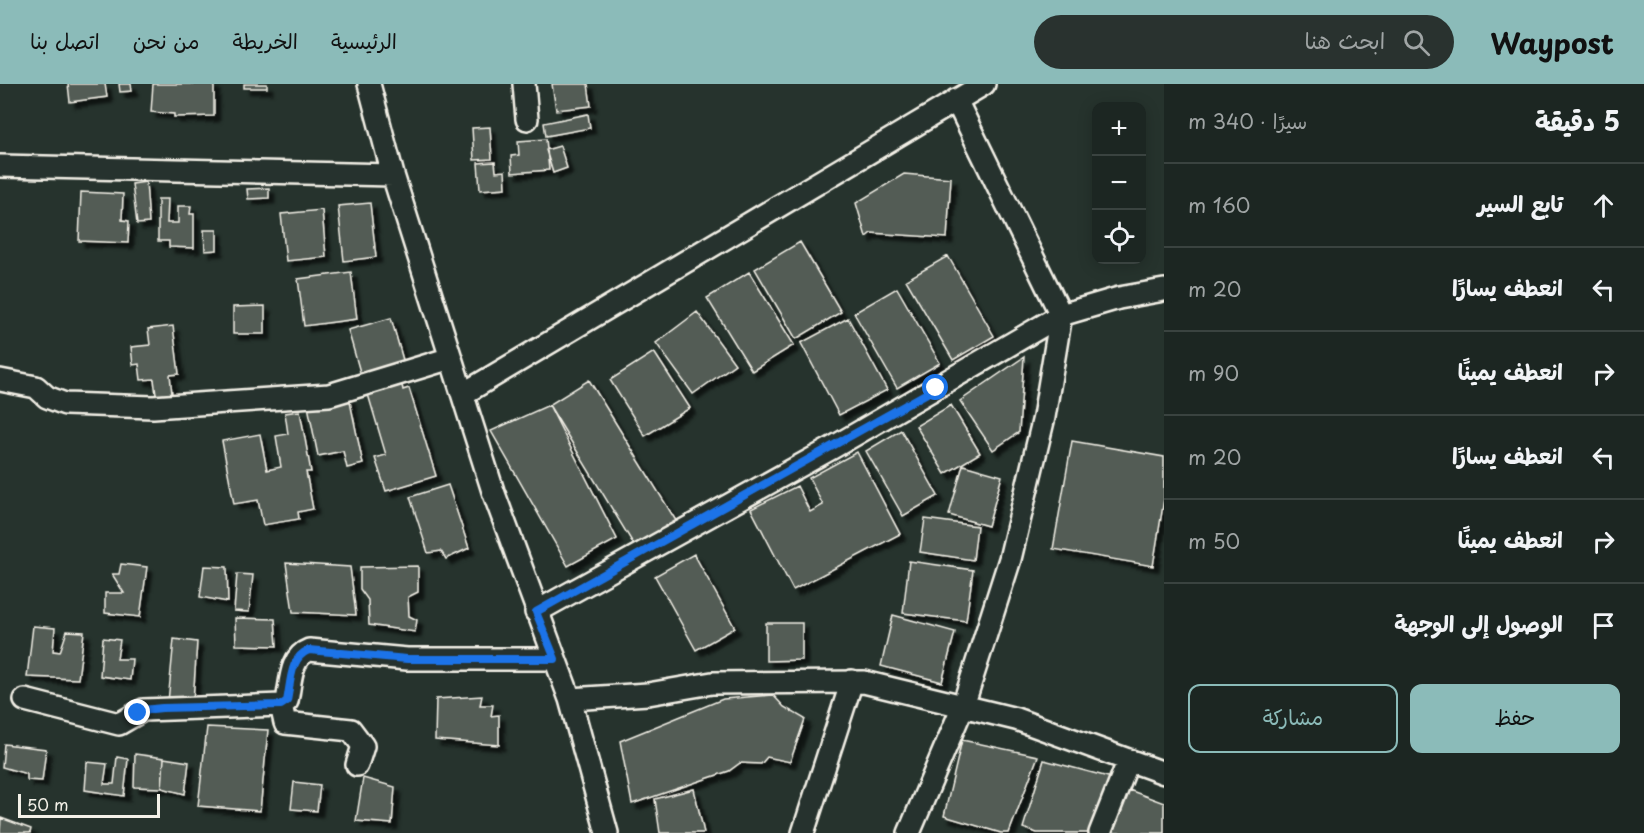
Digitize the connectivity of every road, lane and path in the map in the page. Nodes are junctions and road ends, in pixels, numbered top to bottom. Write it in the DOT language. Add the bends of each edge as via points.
graph roads {
  1 [pos="369,84"];
  2 [pos="524,84"];
  3 [pos="984,84"];
  4 [pos="956,100"];
  5 [pos="527,119"];
  6 [pos="0,166"];
  7 [pos="393,176"];
  8 [pos="1164,290"];
  9 [pos="1061,315"];
  10 [pos="451,358"];
  11 [pos="0,380"];
  12 [pos="463,394"];
  13 [pos="536,612"];
  14 [pos="555,659"];
  15 [pos="852,681"];
  16 [pos="570,699"];
  17 [pos="25,700"];
  18 [pos="281,705"];
  19 [pos="963,706"];
  20 [pos="1128,762"];
  21 [pos="357,765"];
  22 [pos="1164,773"];
  23 [pos="607,833"];
  24 [pos="803,833"];
  25 [pos="909,833"];
  26 [pos="1100,833"];
  1 -- 7 [label="street"];
  2 -- 5 [label="street"];
  3 -- 4 [label="street"];
  4 -- 9 [label="street"];
  4 -- 12 [label="street"];
  6 -- 7 [label="street"];
  7 -- 10 [label="street"];
  8 -- 9 [label="street"];
  9 -- 13 [label="street" via="832,448"];
  9 -- 19 [label="street" via="1044,417 1010,559"];
  10 -- 11 [label="street" via="329,395 153,407 65,404 47,397 36,387"];
  10 -- 12 [label="street"];
  12 -- 13 [label="street"];
  13 -- 14 [label="street"];
  14 -- 16 [label="street"];
  14 -- 18 [label="street" via="407,659 309,650 296,659 287,701"];
  15 -- 16 [label="street" via="712,683 648,694"];
  15 -- 19 [label="street"];
  15 -- 24 [label="street"];
  16 -- 23 [label="street"];
  17 -- 18 [label="street" via="119,724 143,710"];
  18 -- 21 [label="street" via="285,723 351,730 363,746"];
  19 -- 20 [label="street" via="1016,719"];
  19 -- 25 [label="street"];
  20 -- 22 [label="street"];
  20 -- 26 [label="street"];
}
